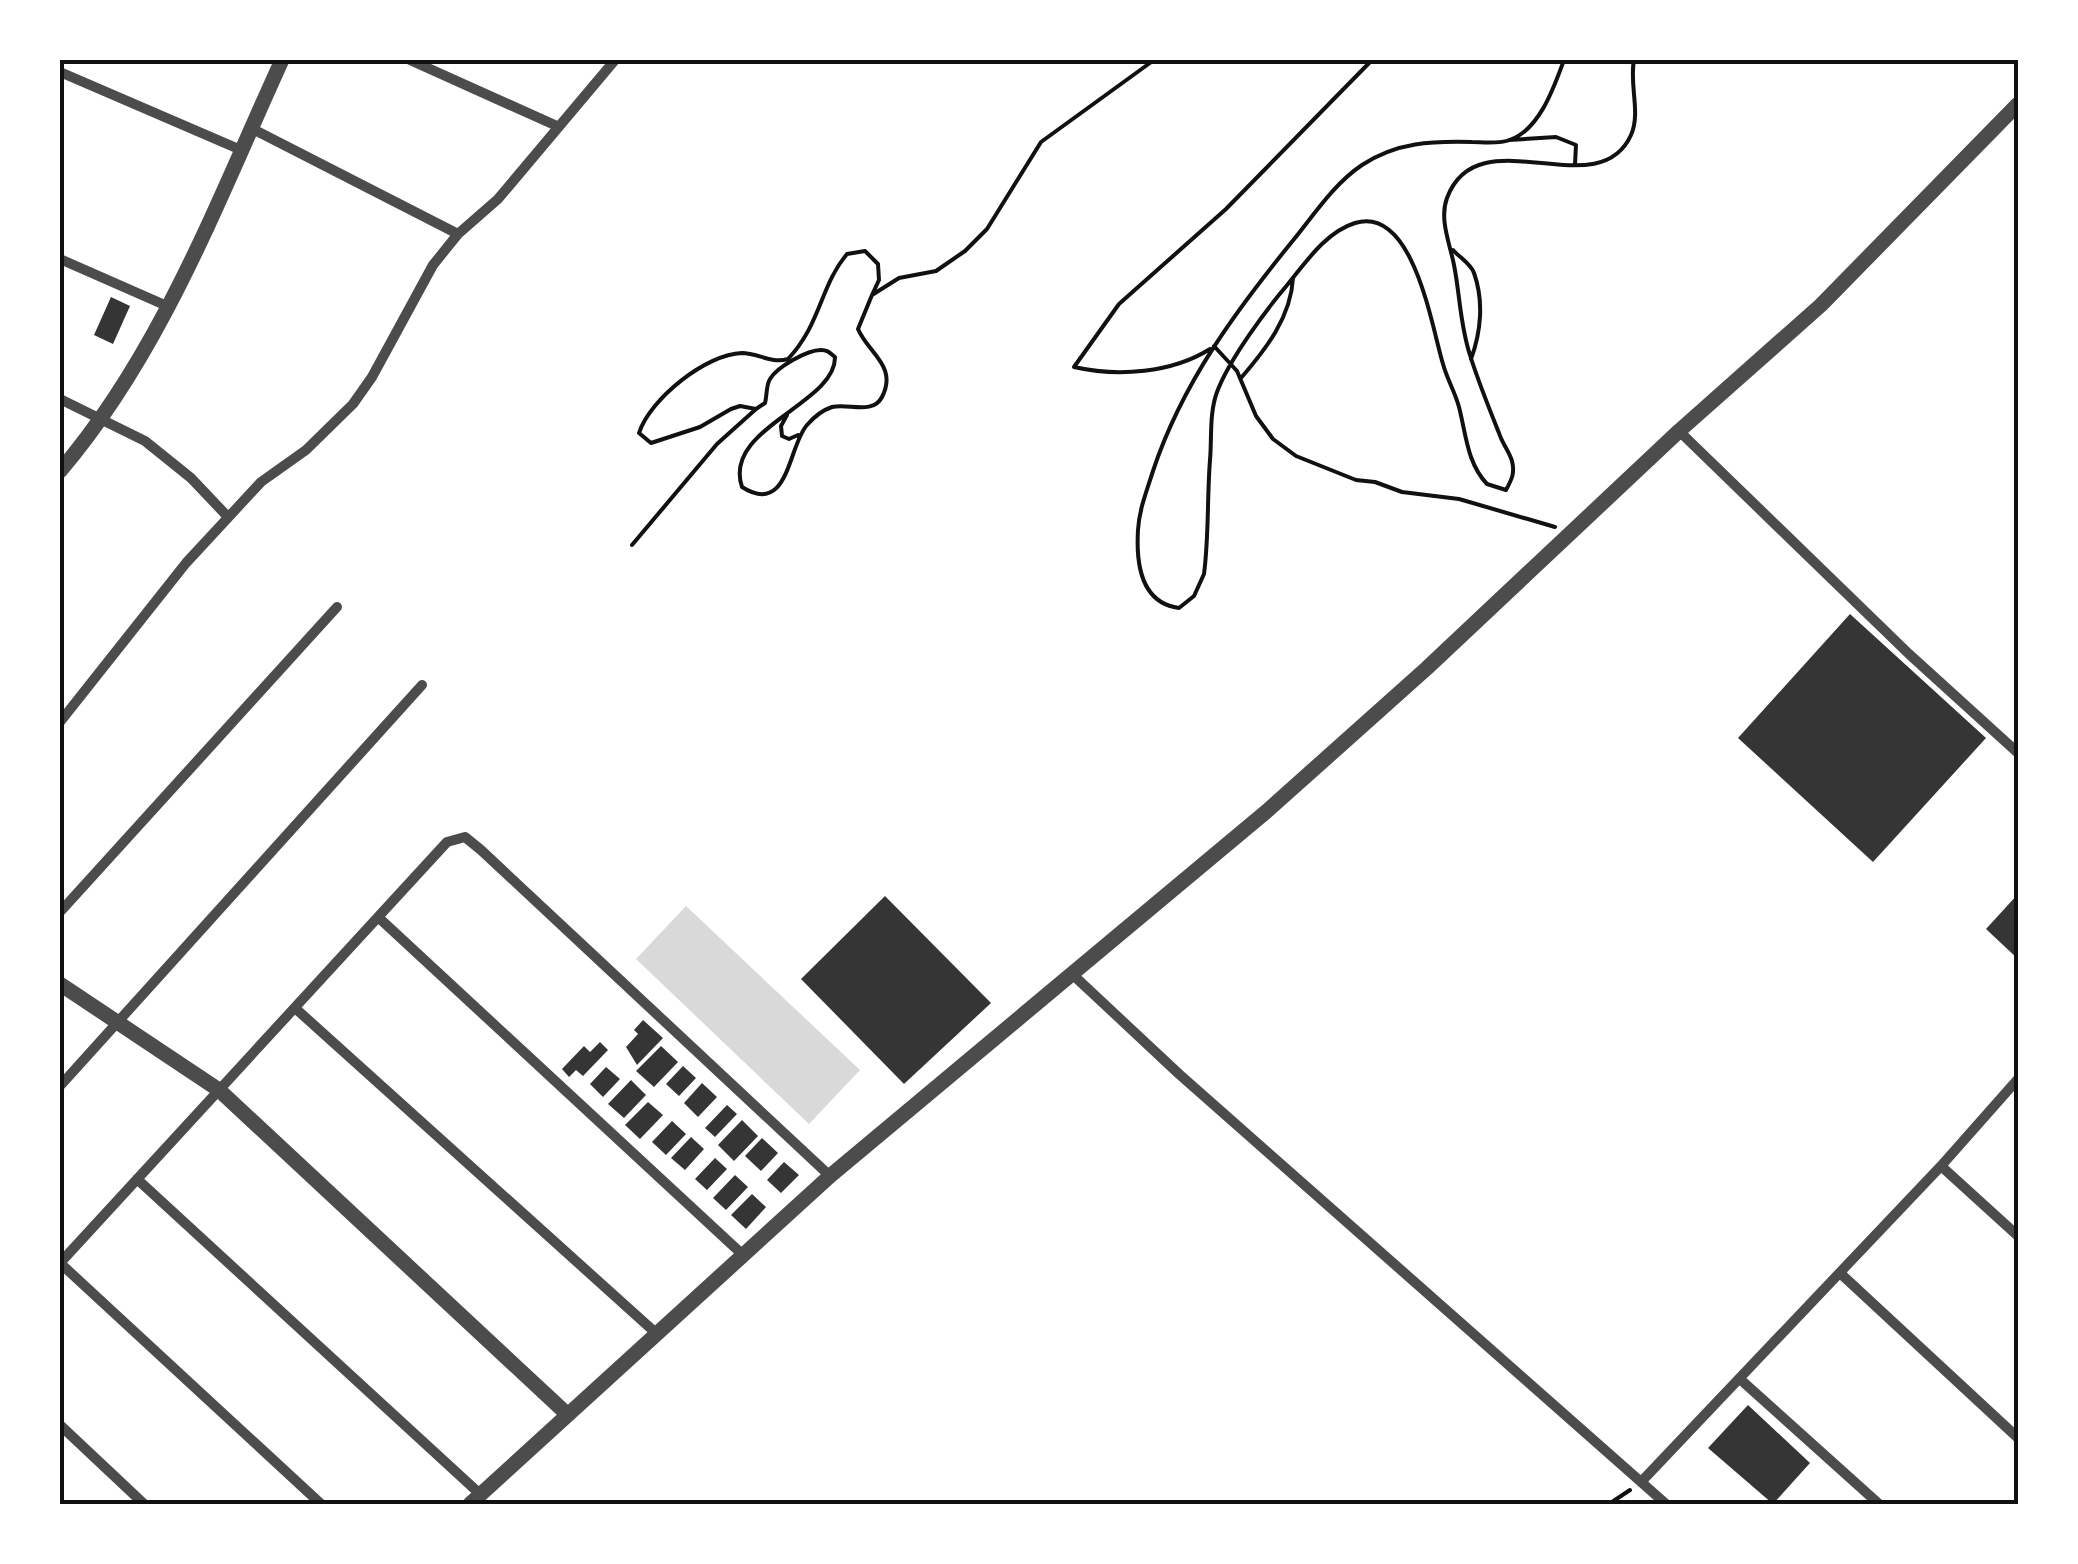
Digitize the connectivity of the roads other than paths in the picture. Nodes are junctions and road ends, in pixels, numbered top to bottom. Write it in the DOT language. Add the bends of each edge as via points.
graph roads {
  1 [pos="282,60"];
  2 [pos="410,60"];
  3 [pos="615,60"];
  4 [pos="60,72"];
  5 [pos="2018,104"];
  6 [pos="557,126"];
  7 [pos="251,128"];
  8 [pos="241,150"];
  9 [pos="458,234"];
  10 [pos="60,259"];
  11 [pos="167,306"];
  12 [pos="60,399"];
  13 [pos="102,418"];
  14 [pos="1680,430"];
  15 [pos="60,471"];
  16 [pos="228,517"];
  17 [pos="337,607"];
  18 [pos="422,685"];
  19 [pos="60,722"];
  20 [pos="2018,753"];
  21 [pos="60,912"];
  22 [pos="378,917"];
  23 [pos="1071,973"];
  24 [pos="60,984"];
  25 [pos="294,1008"];
  26 [pos="117,1024"];
  27 [pos="2018,1079"];
  28 [pos="60,1086"];
  29 [pos="219,1090"];
  30 [pos="1941,1166"];
  31 [pos="830,1176"];
  32 [pos="137,1179"];
  33 [pos="2018,1236"];
  34 [pos="743,1255"];
  35 [pos="60,1263"];
  36 [pos="1840,1273"];
  37 [pos="657,1334"];
  38 [pos="1741,1380"];
  39 [pos="568,1415"];
  40 [pos="60,1425"];
  41 [pos="2018,1438"];
  42 [pos="1642,1482"];
  43 [pos="475,1499"];
  44 [pos="144,1504"];
  45 [pos="321,1504"];
  46 [pos="1666,1504"];
  47 [pos="1879,1504"];
  1 -- 7 [label="street"];
  2 -- 6 [label="street"];
  3 -- 6 [label="street"];
  4 -- 8 [label="street"];
  5 -- 14 [label="street" via="1821,305"];
  6 -- 9 [label="street" via="498,199"];
  7 -- 8 [label="street"];
  7 -- 9 [label="street"];
  8 -- 11 [label="street"];
  9 -- 16 [label="street" via="353,404"];
  10 -- 11 [label="street"];
  11 -- 13 [label="street"];
  12 -- 13 [label="street"];
  13 -- 15 [label="street"];
  13 -- 16 [label="street" via="171,461"];
  14 -- 20 [label="street"];
  14 -- 23 [label="street" via="1267,811"];
  16 -- 19 [label="street"];
  17 -- 21 [label="street"];
  18 -- 26 [label="street"];
  22 -- 25 [label="street"];
  22 -- 31 [label="street" via="447,842 465,836"];
  22 -- 34 [label="street"];
  23 -- 31 [label="street"];
  23 -- 42 [label="street"];
  24 -- 26 [label="street"];
  25 -- 29 [label="street"];
  25 -- 37 [label="street"];
  26 -- 28 [label="street"];
  26 -- 29 [label="street"];
  27 -- 30 [label="street"];
  29 -- 32 [label="street"];
  29 -- 39 [label="street"];
  30 -- 33 [label="street"];
  30 -- 36 [label="street"];
  31 -- 34 [label="street"];
  32 -- 35 [label="street"];
  32 -- 43 [label="street"];
  34 -- 37 [label="street"];
  35 -- 45 [label="street"];
  36 -- 38 [label="street"];
  36 -- 41 [label="street"];
  37 -- 39 [label="street"];
  38 -- 42 [label="street"];
  38 -- 47 [label="street"];
  39 -- 43 [label="street"];
  40 -- 44 [label="street"];
  42 -- 46 [label="street"];
}
